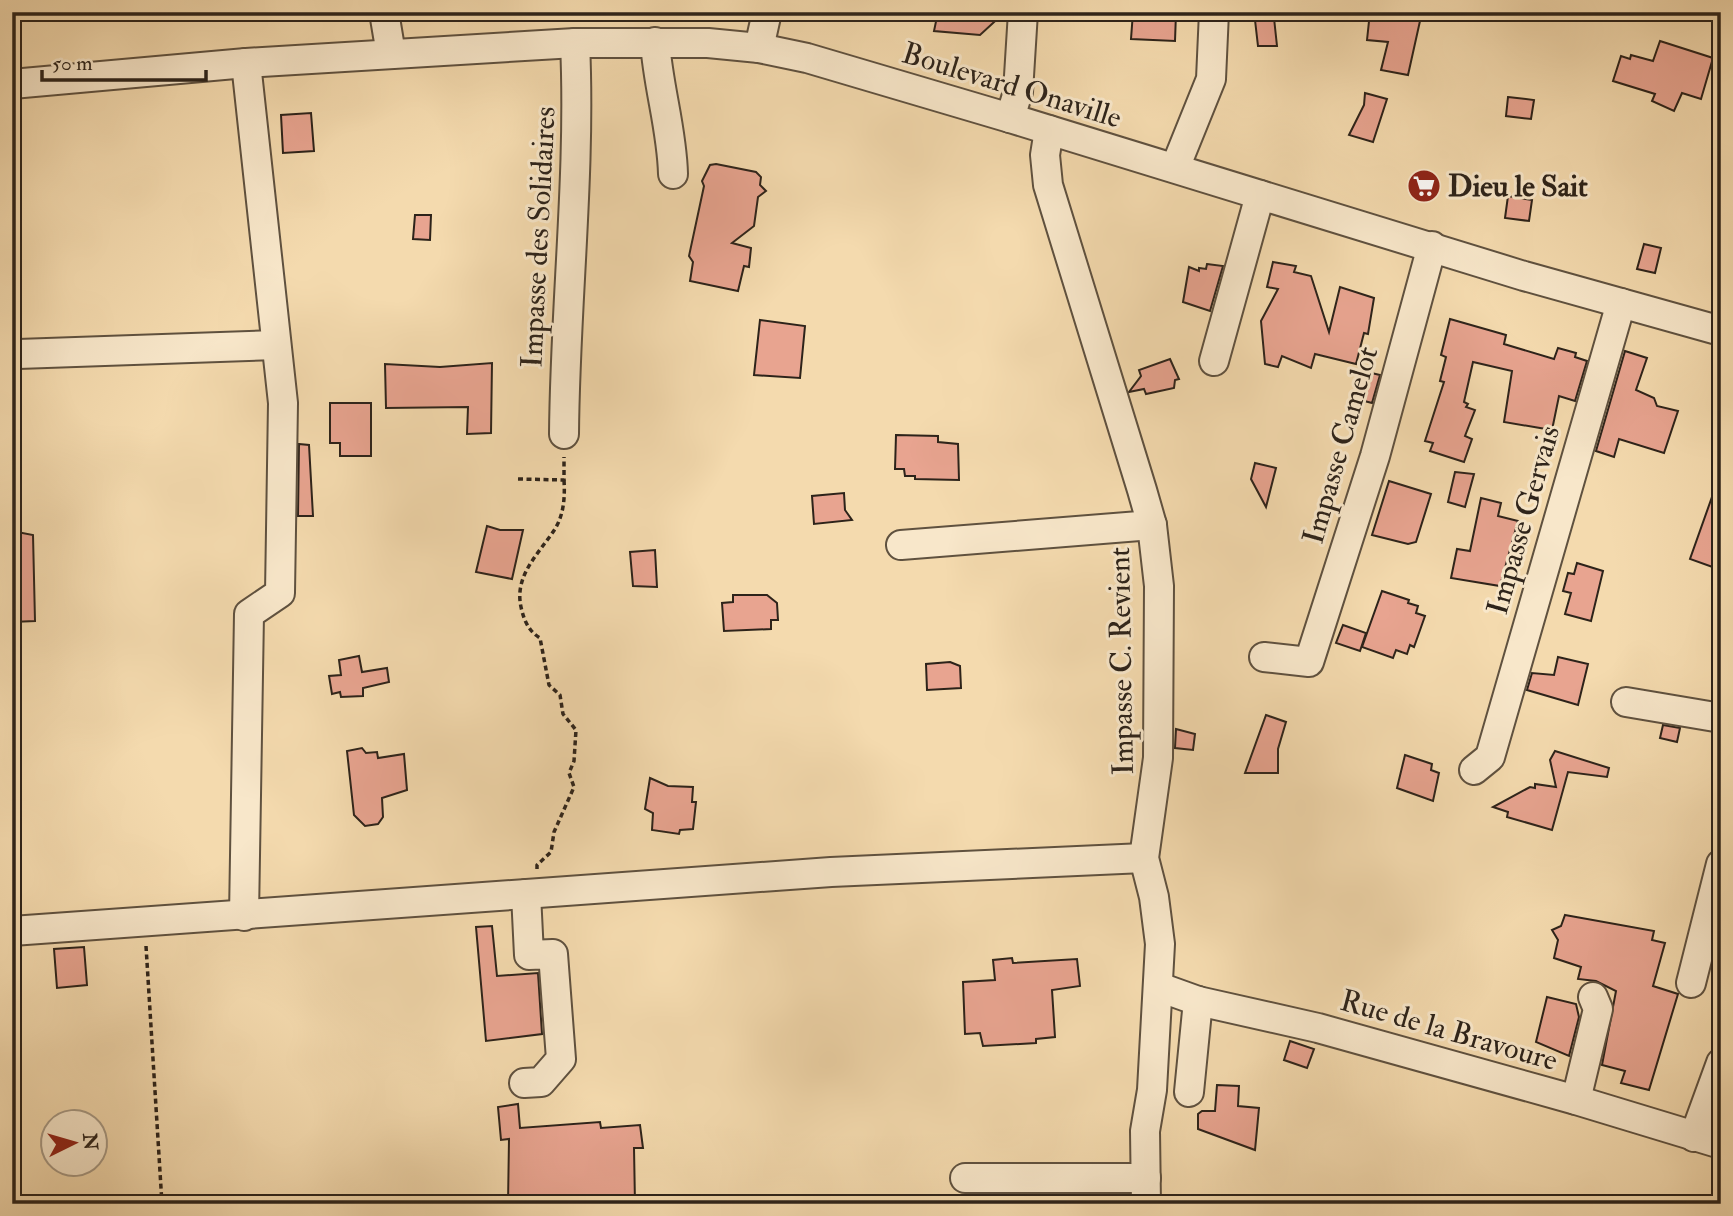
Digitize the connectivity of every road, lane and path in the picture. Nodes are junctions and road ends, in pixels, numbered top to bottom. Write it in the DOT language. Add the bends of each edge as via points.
graph roads {
  1 [pos="384,12"];
  2 [pos="767,12"];
  3 [pos="1023,12"];
  4 [pos="1214,12"];
  5 [pos="655,42"];
  6 [pos="575,43"];
  7 [pos="759,48"];
  8 [pos="391,54"];
  9 [pos="246,63"];
  10 [pos="12,84"];
  11 [pos="1010,118"];
  12 [pos="1049,130"];
  13 [pos="1175,169"];
  14 [pos="673,174"];
  15 [pos="1261,195"];
  16 [pos="1432,246"];
  17 [pos="1621,303"];
  18 [pos="1721,331"];
  19 [pos="276,345"];
  20 [pos="18,354"];
  21 [pos="1214,361"];
  22 [pos="564,434"];
  23 [pos="518,479"];
  24 [pos="564,480"];
  25 [pos="1152,525"];
  26 [pos="901,545"];
  27 [pos="1264,657"];
  28 [pos="1626,702"];
  29 [pos="1721,718"];
  30 [pos="1482,763"];
  31 [pos="1144,858"];
  32 [pos="1721,864"];
  33 [pos="530,894"];
  34 [pos="244,916"];
  35 [pos="144,923"];
  36 [pos="12,931"];
  37 [pos="1691,983"];
  38 [pos="1158,987"];
  39 [pos="1593,997"];
  40 [pos="1198,1000"];
  41 [pos="1721,1063"];
  42 [pos="524,1083"];
  43 [pos="1189,1092"];
  44 [pos="1576,1100"];
  45 [pos="1693,1137"];
  46 [pos="1721,1144"];
  47 [pos="965,1178"];
  48 [pos="1146,1191"];
  49 [pos="162,1204"];
  1 -- 8 [label="street"];
  2 -- 7 [label="street"];
  3 -- 11 [label="street" via="1018,92"];
  4 -- 13 [label="street" via="1211,79"];
  5 -- 6 [label="street, Boulevard Onaville"];
  5 -- 7 [label="street, Boulevard Onaville"];
  5 -- 14 [label="street" via="672,140"];
  6 -- 8 [label="street, Boulevard Onaville"];
  6 -- 22 [label="street, Impasse des Solidaires" via="576,147"];
  7 -- 11 [label="street, Boulevard Onaville"];
  8 -- 9 [label="street, Boulevard Onaville"];
  9 -- 10 [label="street, Boulevard Onaville"];
  9 -- 19 [label="street"];
  11 -- 12 [label="street, Boulevard Onaville"];
  12 -- 13 [label="street, Boulevard Onaville"];
  12 -- 25 [label="street, Impasse C. Revient" via="1045,155 1048,185"];
  13 -- 15 [label="street, Boulevard Onaville"];
  15 -- 16 [label="street, Boulevard Onaville"];
  15 -- 21 [label="street"];
  16 -- 17 [label="street, Boulevard Onaville"];
  16 -- 27 [label="street, Impasse Camelot" via="1375,456 1309,662"];
  17 -- 18 [label="street, Boulevard Onaville"];
  17 -- 30 [label="street, Impasse Gervais"];
  19 -- 20 [label="street"];
  19 -- 34 [label="street" via="283,403 280,593 249,614"];
  22 -- 24 [label="path"];
  23 -- 24 [label="path"];
  24 -- 33 [label="path" via="561,515 540,546 537,559 524,572 518,592 524,617 540,638 550,685 560,695 563,713 576,730 569,773 574,787 554,832 551,852 537,865"];
  25 -- 26 [label="street"];
  25 -- 31 [label="street, Impasse C. Revient" via="1159,586 1158,758"];
  28 -- 29 [label="street"];
  31 -- 33 [label="street" via="831,872"];
  31 -- 38 [label="street, Impasse C. Revient" via="1160,944"];
  32 -- 37 [label="street"];
  33 -- 34 [label="street"];
  33 -- 42 [label="street" via="529,955 553,954 561,1059 541,1082"];
  34 -- 35 [label="street"];
  35 -- 36 [label="street"];
  35 -- 49 [label="path"];
  38 -- 40 [label="street, Rue de la Bravoure"];
  38 -- 48 [label="street, Impasse C. Revient" via="1145,1131"];
  39 -- 44 [label="street" via="1598,1009"];
  40 -- 43 [label="street"];
  40 -- 44 [label="street, Rue de la Bravoure" via="1318,1028"];
  41 -- 45 [label="street"];
  44 -- 45 [label="street, Rue de la Bravoure"];
  45 -- 46 [label="street, Rue de la Bravoure"];
  47 -- 48 [label="street"];
}
